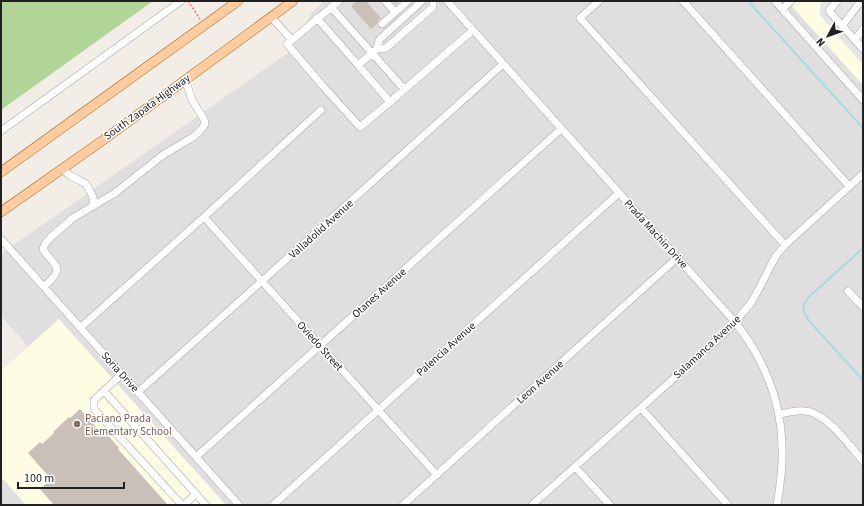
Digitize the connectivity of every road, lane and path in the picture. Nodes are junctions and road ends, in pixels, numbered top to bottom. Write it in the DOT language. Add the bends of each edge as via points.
graph roads {
  1 [pos="181,1"];
  2 [pos="188,1"];
  3 [pos="238,1"];
  4 [pos="293,1"];
  5 [pos="339,1"];
  6 [pos="408,1"];
  7 [pos="422,1"];
  8 [pos="433,1"];
  9 [pos="447,1"];
  10 [pos="599,1"];
  11 [pos="683,1"];
  12 [pos="775,1"];
  13 [pos="791,1"];
  14 [pos="837,1"];
  15 [pos="861,1"];
  16 [pos="389,3"];
  17 [pos="331,7"];
  18 [pos="782,10"];
  19 [pos="395,12"];
  20 [pos="271,17"];
  21 [pos="317,18"];
  22 [pos="382,24"];
  23 [pos="204,25"];
  24 [pos="842,26"];
  25 [pos="863,29"];
  26 [pos="472,30"];
  27 [pos="291,40"];
  28 [pos="855,40"];
  29 [pos="863,49"];
  30 [pos="375,51"];
  31 [pos="503,64"];
  32 [pos="358,65"];
  33 [pos="185,80"];
  34 [pos="404,89"];
  35 [pos="863,100"];
  36 [pos="390,102"];
  37 [pos="321,110"];
  38 [pos="561,129"];
  39 [pos="1,131"];
  40 [pos="62,169"];
  41 [pos="1,172"];
  42 [pos="863,174"];
  43 [pos="849,186"];
  44 [pos="619,193"];
  45 [pos="94,205"];
  46 [pos="1,212"];
  47 [pos="204,217"];
  48 [pos="1,239"];
  49 [pos="785,245"];
  50 [pos="677,258"];
  51 [pos="262,281"];
  52 [pos="44,287"];
  53 [pos="848,291"];
  54 [pos="863,307"];
  55 [pos="734,322"];
  56 [pos="80,328"];
  57 [pos="320,346"];
  58 [pos="122,374"];
  59 [pos="104,391"];
  60 [pos="138,392"];
  61 [pos="641,408"];
  62 [pos="379,410"];
  63 [pos="779,414"];
  64 [pos="196,457"];
  65 [pos="863,461"];
  66 [pos="575,466"];
  67 [pos="437,475"];
  68 [pos="196,494"];
  69 [pos="183,505"];
  70 [pos="206,505"];
  71 [pos="239,505"];
  72 [pos="273,505"];
  73 [pos="403,505"];
  74 [pos="532,505"];
  75 [pos="610,505"];
  76 [pos="728,505"];
  77 [pos="777,505"];
  1 -- 39 [label="street"];
  2 -- 23 [label="path"];
  3 -- 23 [label="main road"];
  4 -- 20 [label="main road, South Zapata Highway"];
  5 -- 17 [label="street"];
  6 -- 19 [label="street"];
  7 -- 30 [label="street" via="379,40"];
  8 -- 30 [label="street" via="433,7 386,48"];
  9 -- 26 [label="street, Prada Machin Drive"];
  10 -- 49 [label="street" via="580,18"];
  11 -- 43 [label="street"];
  12 -- 18 [label="street"];
  13 -- 18 [label="street"];
  14 -- 24 [label="street" via="829,11"];
  15 -- 24 [label="street"];
  16 -- 19 [label="street"];
  17 -- 21 [label="street"];
  17 -- 30 [label="street"];
  18 -- 35 [label="street"];
  19 -- 22 [label="street"];
  20 -- 27 [label="street"];
  20 -- 33 [label="main road, South Zapata Highway"];
  21 -- 27 [label="street"];
  21 -- 32 [label="street"];
  23 -- 41 [label="main road"];
  24 -- 28 [label="street"];
  25 -- 28 [label="street"];
  26 -- 31 [label="street, Prada Machin Drive"];
  26 -- 34 [label="street"];
  27 -- 36 [label="street" via="287,44 360,127"];
  28 -- 29 [label="street"];
  30 -- 32 [label="street"];
  30 -- 34 [label="street"];
  31 -- 38 [label="street, Prada Machin Drive"];
  31 -- 51 [label="street, Valladolid Avenue"];
  32 -- 36 [label="street"];
  33 -- 40 [label="main road, South Zapata Highway"];
  33 -- 45 [label="street" via="193,102 204,119 201,130"];
  34 -- 36 [label="street"];
  37 -- 47 [label="street"];
  38 -- 44 [label="street, Prada Machin Drive"];
  38 -- 57 [label="street, Otanes Avenue"];
  40 -- 45 [label="street" via="86,184"];
  40 -- 46 [label="main road, South Zapata Highway"];
  42 -- 43 [label="street, Salamanca Avenue"];
  43 -- 49 [label="street, Salamanca Avenue"];
  44 -- 50 [label="street, Prada Machin Drive"];
  44 -- 62 [label="street, Palencia Avenue"];
  45 -- 52 [label="street" via="62,227 45,244 43,249 55,263 57,272"];
  47 -- 51 [label="street, Oviedo Street"];
  47 -- 56 [label="street"];
  48 -- 52 [label="street, Soria Drive"];
  49 -- 55 [label="street, Salamanca Avenue" via="776,256 751,303"];
  50 -- 55 [label="street, Prada Machin Drive"];
  50 -- 67 [label="street, Leon Avenue"];
  51 -- 57 [label="street, Oviedo Street"];
  51 -- 60 [label="street, Valladolid Avenue"];
  52 -- 56 [label="street, Soria Drive"];
  53 -- 54 [label="street"];
  55 -- 61 [label="street, Salamanca Avenue"];
  55 -- 63 [label="street, Prada Machin Drive" via="760,360 771,385"];
  56 -- 58 [label="street, Soria Drive"];
  57 -- 62 [label="street, Oviedo Street"];
  57 -- 64 [label="street, Otanes Avenue"];
  58 -- 59 [label="street"];
  58 -- 60 [label="street, Soria Drive"];
  59 -- 68 [label="street"];
  59 -- 69 [label="street" via="94,400 94,409"];
  60 -- 64 [label="street, Soria Drive"];
  61 -- 66 [label="street, Salamanca Avenue"];
  61 -- 76 [label="street"];
  62 -- 67 [label="street, Oviedo Street"];
  62 -- 72 [label="street, Palencia Avenue"];
  63 -- 65 [label="street" via="805,410 823,418"];
  63 -- 77 [label="street, Prada Machin Drive" via="782,472"];
  64 -- 71 [label="street, Soria Drive"];
  66 -- 74 [label="street, Salamanca Avenue"];
  66 -- 75 [label="street"];
  67 -- 73 [label="street, Leon Avenue"];
  68 -- 69 [label="street"];
  68 -- 70 [label="street"];
}
